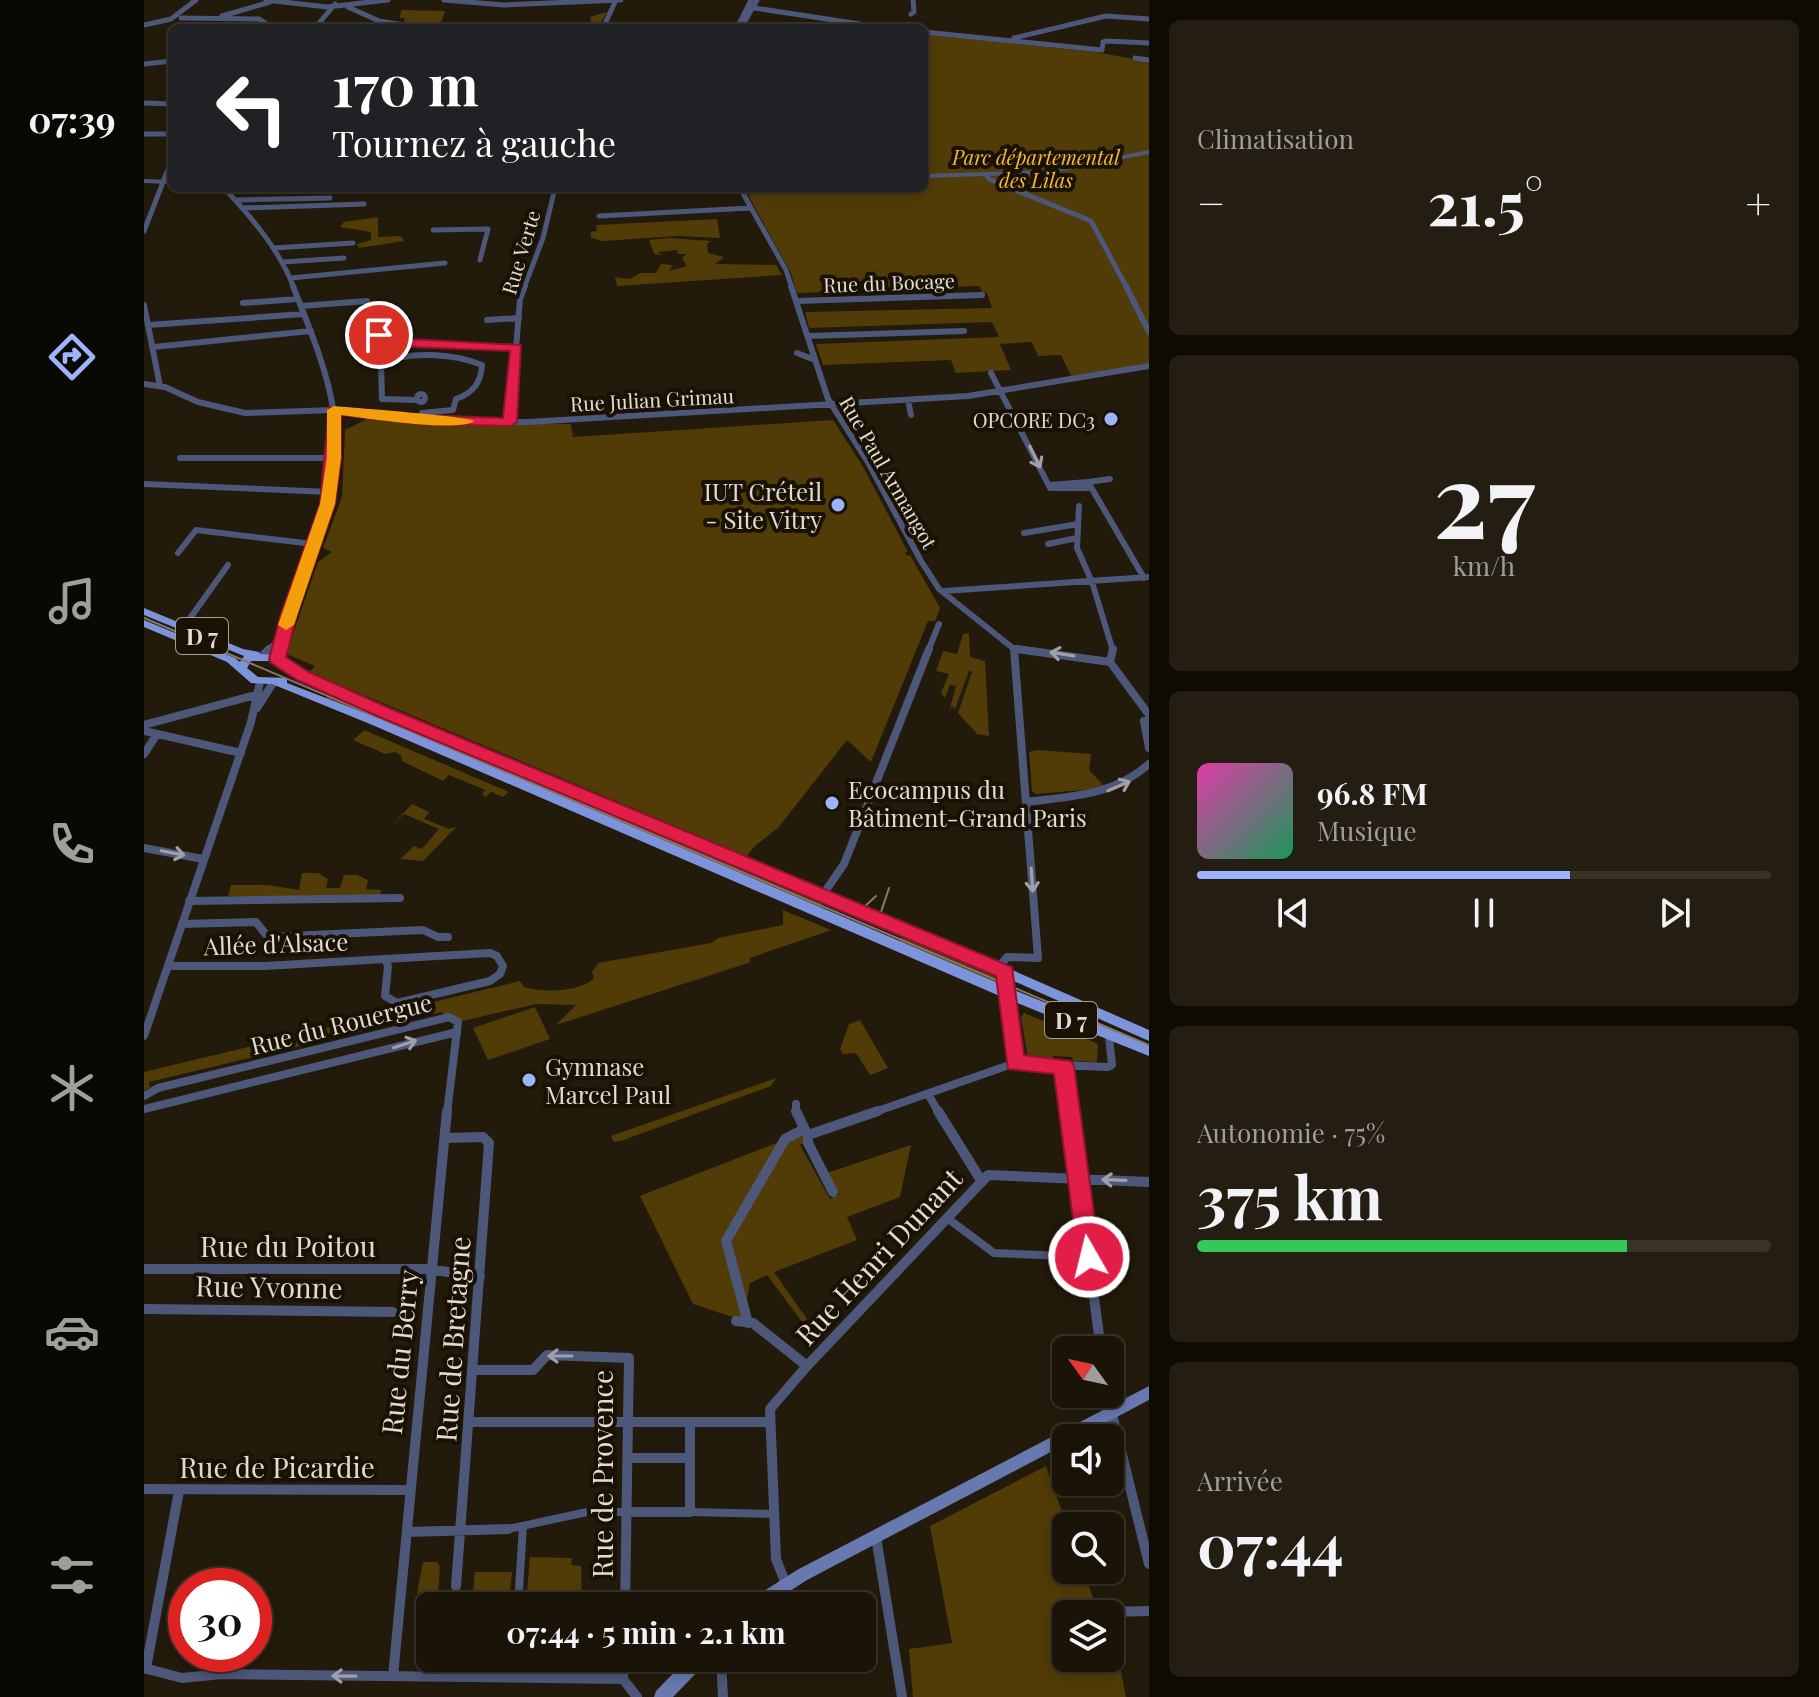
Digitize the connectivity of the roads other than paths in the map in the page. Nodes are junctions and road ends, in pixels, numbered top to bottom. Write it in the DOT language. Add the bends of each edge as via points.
graph roads {
  1 [pos="196,0"];
  2 [pos="388,0"];
  3 [pos="444,0"];
  4 [pos="618,0"];
  5 [pos="751,0"];
  6 [pos="757,0"];
  7 [pos="913,0"];
  8 [pos="268,1"];
  9 [pos="607,1"];
  10 [pos="460,2"];
  11 [pos="516,2"];
  12 [pos="335,3"];
  13 [pos="346,6"];
  14 [pos="748,7"];
  15 [pos="755,7"];
  16 [pos="911,14"];
  17 [pos="215,17"];
  18 [pos="181,18"];
  19 [pos="1149,19"];
  20 [pos="738,21"];
  21 [pos="267,24"];
  22 [pos="318,24"];
  23 [pos="398,24"];
  24 [pos="606,24"];
  25 [pos="738,24"];
  26 [pos="745,24"];
  27 [pos="861,24"];
  28 [pos="144,25"];
  29 [pos="928,32"];
  30 [pos="1010,40"];
  31 [pos="1149,43"];
  32 [pos="1135,58"];
  33 [pos="1149,60"];
  34 [pos="168,61"];
  35 [pos="144,64"];
  36 [pos="144,103"];
  37 [pos="168,104"];
  38 [pos="168,132"];
  39 [pos="146,134"];
  40 [pos="1149,152"];
  41 [pos="168,168"];
  42 [pos="986,175"];
  43 [pos="928,176"];
  44 [pos="144,181"];
  45 [pos="162,182"];
  46 [pos="168,182"];
  47 [pos="228,192"];
  48 [pos="554,192"];
  49 [pos="742,192"];
  50 [pos="330,198"];
  51 [pos="236,200"];
  52 [pos="364,204"];
  53 [pos="243,208"];
  54 [pos="750,208"];
  55 [pos="599,216"];
  56 [pos="433,230"];
  57 [pos="144,231"];
  58 [pos="353,243"];
  59 [pos="274,248"];
  60 [pos="344,258"];
  61 [pos="480,260"];
  62 [pos="283,262"];
  63 [pos="445,263"];
  64 [pos="291,278"];
  65 [pos="982,295"];
  66 [pos="797,301"];
  67 [pos="243,303"];
  68 [pos="144,305"];
  69 [pos="301,306"];
  70 [pos="519,318"];
  71 [pos="487,320"];
  72 [pos="369,322"];
  73 [pos="148,325"];
  74 [pos="311,331"];
  75 [pos="964,331"];
  76 [pos="1149,332"];
  77 [pos="808,336"];
  78 [pos="386,342"];
  79 [pos="154,347"];
  80 [pos="517,347"];
  81 [pos="797,353"];
  82 [pos="815,360"];
  83 [pos="1149,366"];
  84 [pos="991,373"];
  85 [pos="144,384"];
  86 [pos="160,386"];
  87 [pos="1001,391"];
  88 [pos="908,400"];
  89 [pos="831,404"];
  90 [pos="334,410"];
  91 [pos="911,415"];
  92 [pos="421,416"];
  93 [pos="510,422"];
  94 [pos="180,458"];
  95 [pos="334,458"];
  96 [pos="1110,479"];
  97 [pos="144,484"];
  98 [pos="1088,485"];
  99 [pos="207,493"];
  100 [pos="330,494"];
  101 [pos="1079,506"];
  102 [pos="1078,524"];
  103 [pos="1058,525"];
  104 [pos="1024,533"];
  105 [pos="1073,539"];
  106 [pos="313,544"];
  107 [pos="1048,544"];
  108 [pos="178,553"];
  109 [pos="228,565"];
  110 [pos="1146,578"];
  111 [pos="1092,582"];
  112 [pos="943,591"];
  113 [pos="144,611"];
  114 [pos="144,623"];
  115 [pos="939,624"];
  116 [pos="183,628"];
  117 [pos="285,631"];
  118 [pos="1014,649"];
  119 [pos="262,655"];
  120 [pos="277,659"];
  121 [pos="1110,662"];
  122 [pos="241,669"];
  123 [pos="290,669"];
  124 [pos="275,683"];
  125 [pos="259,688"];
  126 [pos="254,712"];
  127 [pos="1149,717"];
  128 [pos="144,725"];
  129 [pos="144,731"];
  130 [pos="157,734"];
  131 [pos="1149,748"];
  132 [pos="241,753"];
  133 [pos="144,754"];
  134 [pos="1149,764"];
  135 [pos="1026,802"];
  136 [pos="144,848"];
  137 [pos="203,859"];
  138 [pos="822,896"];
  139 [pos="400,898"];
  140 [pos="189,901"];
  141 [pos="182,924"];
  142 [pos="448,937"];
  143 [pos="385,958"];
  144 [pos="168,966"];
  145 [pos="1001,970"];
  146 [pos="1007,993"];
  147 [pos="457,1032"];
  148 [pos="144,1036"];
  149 [pos="1149,1036"];
  150 [pos="1109,1037"];
  151 [pos="349,1042"];
  152 [pos="1149,1051"];
  153 [pos="353,1058"];
  154 [pos="1015,1063"];
  155 [pos="1063,1066"];
  156 [pos="244,1067"];
  157 [pos="248,1084"];
  158 [pos="928,1094"];
  159 [pos="144,1096"];
  160 [pos="796,1104"];
  161 [pos="144,1109"];
  162 [pos="806,1132"];
  163 [pos="445,1138"];
  164 [pos="1078,1179"];
  165 [pos="982,1182"];
  166 [pos="1149,1182"];
  167 [pos="833,1192"];
  168 [pos="947,1218"];
  169 [pos="1089,1257"];
  170 [pos="144,1269"];
  171 [pos="432,1270"];
  172 [pos="480,1276"];
  173 [pos="144,1309"];
  174 [pos="393,1312"];
  175 [pos="736,1321"];
  176 [pos="748,1323"];
  177 [pos="1099,1336"];
  178 [pos="807,1366"];
  179 [pos="473,1370"];
  180 [pos="1149,1393"];
  181 [pos="1110,1408"];
  182 [pos="1111,1413"];
  183 [pos="469,1422"];
  184 [pos="627,1422"];
  185 [pos="690,1422"];
  186 [pos="769,1422"];
  187 [pos="628,1458"];
  188 [pos="690,1458"];
  189 [pos="144,1489"];
  190 [pos="409,1490"];
  191 [pos="179,1491"];
  192 [pos="627,1512"];
  193 [pos="690,1512"];
  194 [pos="774,1514"];
  195 [pos="523,1526"];
  196 [pos="462,1529"];
  197 [pos="508,1529"];
  198 [pos="407,1532"];
  199 [pos="876,1537"];
  200 [pos="1149,1564"];
  201 [pos="786,1584"];
  202 [pos="456,1586"];
  203 [pos="519,1592"];
  204 [pos="625,1592"];
  205 [pos="774,1592"];
  206 [pos="1149,1611"];
  207 [pos="1124,1612"];
  208 [pos="145,1668"];
  209 [pos="623,1672"];
  210 [pos="686,1672"];
  211 [pos="722,1672"];
  212 [pos="393,1676"];
  213 [pos="623,1679"];
  214 [pos="637,1697"];
  215 [pos="662,1697"];
  216 [pos="723,1697"];
  217 [pos="902,1697"];
  1 -- 28 [label="street" via="171,19"];
  2 -- 13 [label="street"];
  3 -- 10 [label="street"];
  4 -- 9 [label="street"];
  4 -- 24 [label="street"];
  5 -- 14 [label="street"];
  6 -- 15 [label="street"];
  7 -- 16 [label="street"];
  8 -- 12 [label="street"];
  8 -- 17 [label="street"];
  9 -- 11 [label="street"];
  10 -- 11 [label="street"];
  12 -- 13 [label="street"];
  12 -- 22 [label="street"];
  13 -- 23 [label="street"];
  14 -- 15 [label="street"];
  14 -- 20 [label="street"];
  15 -- 26 [label="street"];
  15 -- 27 [label="street"];
  17 -- 18 [label="street"];
  17 -- 21 [label="street"];
  19 -- 30 [label="street" via="1100,17"];
  20 -- 25 [label="street"];
  20 -- 26 [label="street"];
  29 -- 30 [label="street"];
  30 -- 31 [label="street" via="1102,50 1105,41"];
  32 -- 33 [label="street"];
  34 -- 35 [label="street"];
  36 -- 37 [label="street"];
  38 -- 39 [label="street"];
  40 -- 42 [label="street" via="1052,172"];
  41 -- 45 [label="street"];
  42 -- 43 [label="street"];
  42 -- 76 [label="street" via="1091,221"];
  44 -- 45 [label="street"];
  45 -- 46 [label="street"];
  45 -- 57 [label="street"];
  47 -- 51 [label="street"];
  48 -- 70 [label="street, Rue Verte" via="520,299"];
  49 -- 54 [label="street, Rue Paul Armangot"];
  50 -- 51 [label="street"];
  51 -- 53 [label="street"];
  52 -- 53 [label="street"];
  53 -- 59 [label="street"];
  54 -- 55 [label="street"];
  54 -- 66 [label="street, Rue Paul Armangot" via="786,270"];
  56 -- 61 [label="street" via="488,229"];
  58 -- 59 [label="street"];
  59 -- 62 [label="street"];
  60 -- 62 [label="street"];
  62 -- 64 [label="street"];
  63 -- 64 [label="street"];
  64 -- 69 [label="street"];
  65 -- 66 [label="street, Rue du Bocage"];
  66 -- 77 [label="street, Rue Paul Armangot"];
  67 -- 69 [label="street"];
  68 -- 73 [label="street"];
  69 -- 72 [label="street" via="367,301"];
  69 -- 73 [label="street"];
  69 -- 74 [label="street"];
  70 -- 71 [label="street"];
  70 -- 80 [label="street, Rue Verte"];
  73 -- 79 [label="street"];
  74 -- 79 [label="street"];
  74 -- 90 [label="street"];
  75 -- 77 [label="street"];
  77 -- 82 [label="street, Rue Paul Armangot"];
  78 -- 80 [label="street"];
  79 -- 86 [label="street"];
  80 -- 93 [label="street, Rue Verte"];
  81 -- 82 [label="street"];
  82 -- 89 [label="street, Rue Paul Armangot"];
  83 -- 87 [label="street, Rue Julian Grimau"];
  84 -- 87 [label="street"];
  85 -- 86 [label="street, Rue Julian Grimau"];
  86 -- 90 [label="street, Rue Julian Grimau" via="245,413"];
  87 -- 88 [label="street, Rue Julian Grimau"];
  87 -- 98 [label="street, one-way" via="1050,485"];
  88 -- 89 [label="street, Rue Julian Grimau"];
  88 -- 91 [label="street"];
  89 -- 93 [label="street, Rue Julian Grimau"];
  89 -- 112 [label="street, Rue Paul Armangot"];
  90 -- 92 [label="street, Rue Julian Grimau"];
  90 -- 95 [label="street"];
  92 -- 92 [label="street" via="418,401 382,399 381,363 390,358 438,357 482,365 472,393 456,399 453,410"];
  92 -- 93 [label="street, Rue Julian Grimau"];
  94 -- 95 [label="street"];
  95 -- 100 [label="street"];
  96 -- 98 [label="street"];
  97 -- 100 [label="street"];
  98 -- 110 [label="street"];
  99 -- 100 [label="street"];
  100 -- 106 [label="street"];
  101 -- 102 [label="street"];
  102 -- 103 [label="street"];
  102 -- 105 [label="street"];
  103 -- 104 [label="street"];
  103 -- 105 [label="street"];
  105 -- 107 [label="street"];
  105 -- 111 [label="street"];
  106 -- 108 [label="street" via="196,530"];
  106 -- 117 [label="street"];
  109 -- 116 [label="street"];
  110 -- 111 [label="street"];
  111 -- 112 [label="street"];
  111 -- 121 [label="street" via="1113,650"];
  112 -- 118 [label="street, Rue Paul Armangot"];
  113 -- 116 [label="main road, D 7"];
  114 -- 122 [label="main road, D 7"];
  115 -- 138 [label="street" via="844,864"];
  116 -- 119 [label="main road, D 7"];
  117 -- 119 [label="street"];
  117 -- 120 [label="street"];
  121 -- 118 [label="street, one-way"];
  118 -- 135 [label="street"];
  119 -- 120 [label="main road, D 7"];
  119 -- 122 [label="main road, D 7" via="246,659"];
  120 -- 123 [label="main road, D 7"];
  121 -- 127 [label="street"];
  122 -- 125 [label="main road, D 7"];
  123 -- 124 [label="main road" via="288,677"];
  123 -- 138 [label="main road, D 7"];
  124 -- 125 [label="main road, D 7"];
  124 -- 126 [label="street"];
  124 -- 146 [label="main road, D 7"];
  125 -- 126 [label="street"];
  125 -- 128 [label="street"];
  126 -- 132 [label="street"];
  127 -- 131 [label="street" via="1144,721"];
  129 -- 130 [label="street"];
  130 -- 132 [label="street"];
  130 -- 133 [label="street"];
  132 -- 137 [label="street"];
  135 -- 134 [label="street, one-way" via="1117,789"];
  135 -- 145 [label="street, one-way" via="1038,958 1007,957"];
  136 -- 137 [label="street, one-way"];
  137 -- 140 [label="street"];
  138 -- 145 [label="main road, D 7"];
  139 -- 140 [label="street"];
  140 -- 141 [label="street"];
  141 -- 142 [label="street" via="256,922 268,937 423,930"];
  141 -- 144 [label="street"];
  143 -- 143 [label="street, Allée d'Alsace" via="385,996 397,1003 490,981 503,966 490,953"];
  143 -- 144 [label="street, Allée d'Alsace"];
  144 -- 148 [label="street"];
  145 -- 146 [label="main road"];
  145 -- 149 [label="main road, D 7"];
  146 -- 150 [label="main road, D 7"];
  146 -- 154 [label="street"];
  147 -- 151 [label="street, Rue du Rouergue" via="458,1022 449,1017"];
  153 -- 147 [label="street, Rue du Rouergue, one-way"];
  147 -- 163 [label="street, Rue du Berry"];
  150 -- 152 [label="main road, D 7"];
  150 -- 155 [label="street" via="1112,1065"];
  151 -- 153 [label="street"];
  151 -- 156 [label="street, Rue du Rouergue"];
  153 -- 157 [label="street, Rue du Rouergue"];
  154 -- 155 [label="street"];
  154 -- 158 [label="street"];
  155 -- 164 [label="street"];
  156 -- 157 [label="street"];
  156 -- 159 [label="street, Rue du Rouergue"];
  157 -- 161 [label="street, Rue du Rouergue"];
  158 -- 162 [label="street"];
  158 -- 165 [label="street"];
  160 -- 162 [label="street"];
  162 -- 167 [label="street"];
  162 -- 176 [label="street" via="785,1139 726,1241"];
  163 -- 171 [label="street, Rue du Berry"];
  163 -- 172 [label="street, Rue de Bretagne" via="483,1137 489,1143"];
  164 -- 165 [label="street, Rue Henri Dunant" via="988,1175"];
  166 -- 164 [label="street, one-way"];
  164 -- 169 [label="street"];
  165 -- 168 [label="street, Rue Henri Dunant"];
  168 -- 169 [label="street" via="994,1253"];
  168 -- 178 [label="street, Rue Henri Dunant"];
  169 -- 177 [label="street"];
  170 -- 171 [label="street, Rue du Poitou"];
  171 -- 172 [label="street, Rue du Poitou"];
  171 -- 190 [label="street, Rue du Berry"];
  172 -- 179 [label="street, Rue de Bretagne"];
  173 -- 174 [label="street, Rue Yvonne"];
  175 -- 176 [label="street"];
  176 -- 178 [label="street"];
  178 -- 186 [label="street, Rue Henri Dunant" via="774,1402"];
  179 -- 183 [label="street, Rue de Bretagne"];
  184 -- 179 [label="street, Rue de Provence, one-way" via="629,1358 547,1355 533,1370"];
  180 -- 182 [label="main road"];
  181 -- 182 [label="street"];
  182 -- 199 [label="main road"];
  182 -- 200 [label="street"];
  183 -- 184 [label="street"];
  183 -- 196 [label="street, Rue de Bretagne"];
  184 -- 185 [label="street"];
  184 -- 187 [label="street, Rue de Provence"];
  185 -- 186 [label="street"];
  185 -- 188 [label="street"];
  186 -- 194 [label="street"];
  187 -- 188 [label="street"];
  187 -- 192 [label="street, Rue de Provence"];
  188 -- 193 [label="street"];
  189 -- 191 [label="street, Rue de Picardie"];
  190 -- 191 [label="street, Rue de Picardie"];
  190 -- 198 [label="street, Rue du Berry"];
  191 -- 208 [label="street"];
  192 -- 193 [label="street"];
  192 -- 195 [label="street" via="587,1512"];
  192 -- 204 [label="street, Rue de Provence"];
  193 -- 194 [label="street"];
  194 -- 201 [label="street" via="776,1559"];
  195 -- 197 [label="street"];
  195 -- 203 [label="street"];
  196 -- 197 [label="street"];
  196 -- 198 [label="street"];
  196 -- 202 [label="street, Rue de Bretagne"];
  198 -- 212 [label="street, Rue du Berry"];
  199 -- 201 [label="main road"];
  199 -- 217 [label="street"];
  201 -- 205 [label="main road"];
  206 -- 207 [label="street"];
  212 -- 208 [label="street, one-way" via="222,1674 200,1680 156,1675"];
  209 -- 213 [label="street"];
  210 -- 215 [label="main road"];
  211 -- 216 [label="street"];
  212 -- 213 [label="street"];
  213 -- 214 [label="street"];
}
